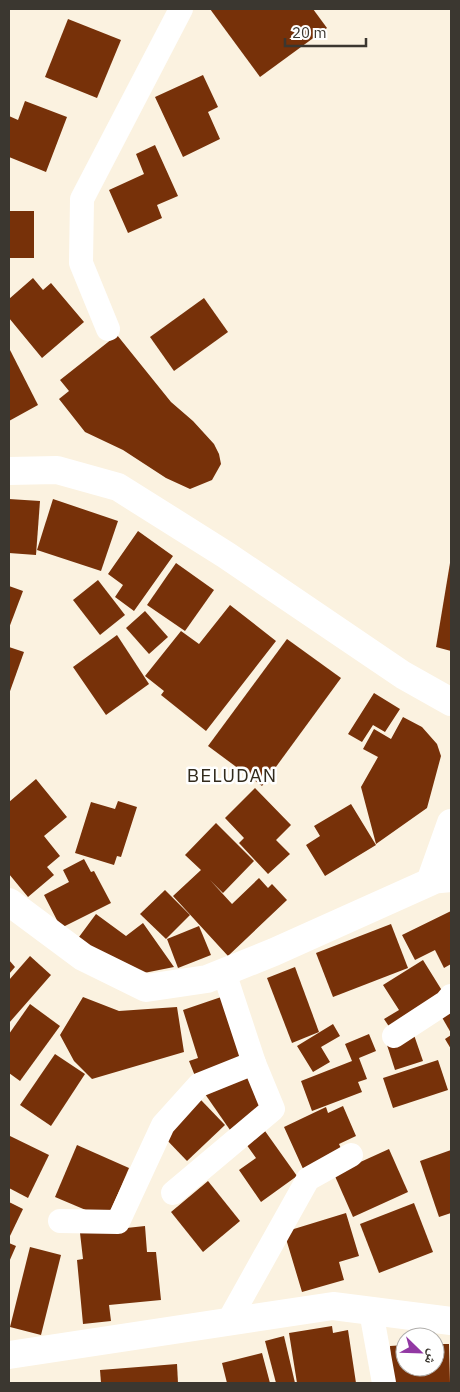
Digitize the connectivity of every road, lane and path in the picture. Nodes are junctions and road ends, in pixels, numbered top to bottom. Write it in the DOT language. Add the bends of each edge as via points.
graph roads {
  1 [pos="181,9"];
  2 [pos="108,329"];
  3 [pos="9,471"];
  4 [pos="451,702"];
  5 [pos="451,823"];
  6 [pos="441,881"];
  7 [pos="9,902"];
  8 [pos="224,972"];
  9 [pos="451,996"];
  10 [pos="394,1036"];
  11 [pos="254,1063"];
  12 [pos="351,1155"];
  13 [pos="173,1193"];
  14 [pos="60,1221"];
  15 [pos="371,1311"];
  16 [pos="451,1321"];
  17 [pos="228,1322"];
  18 [pos="9,1355"];
  19 [pos="384,1383"];
  1 -- 2 [label="street" via="82,199 81,263"];
  3 -- 4 [label="main road" via="57,470 118,487 234,560 403,675"];
  5 -- 6 [label="main road"];
  6 -- 8 [label="main road"];
  7 -- 8 [label="main road" via="83,957 146,988 206,979"];
  8 -- 11 [label="street"];
  9 -- 10 [label="street"];
  11 -- 13 [label="street" via="273,1109"];
  11 -- 14 [label="street" via="200,1085 163,1125 118,1222"];
  12 -- 17 [label="street" via="308,1179"];
  15 -- 16 [label="main road"];
  15 -- 17 [label="main road" via="333,1306"];
  15 -- 19 [label="street"];
  17 -- 18 [label="main road"];
}
